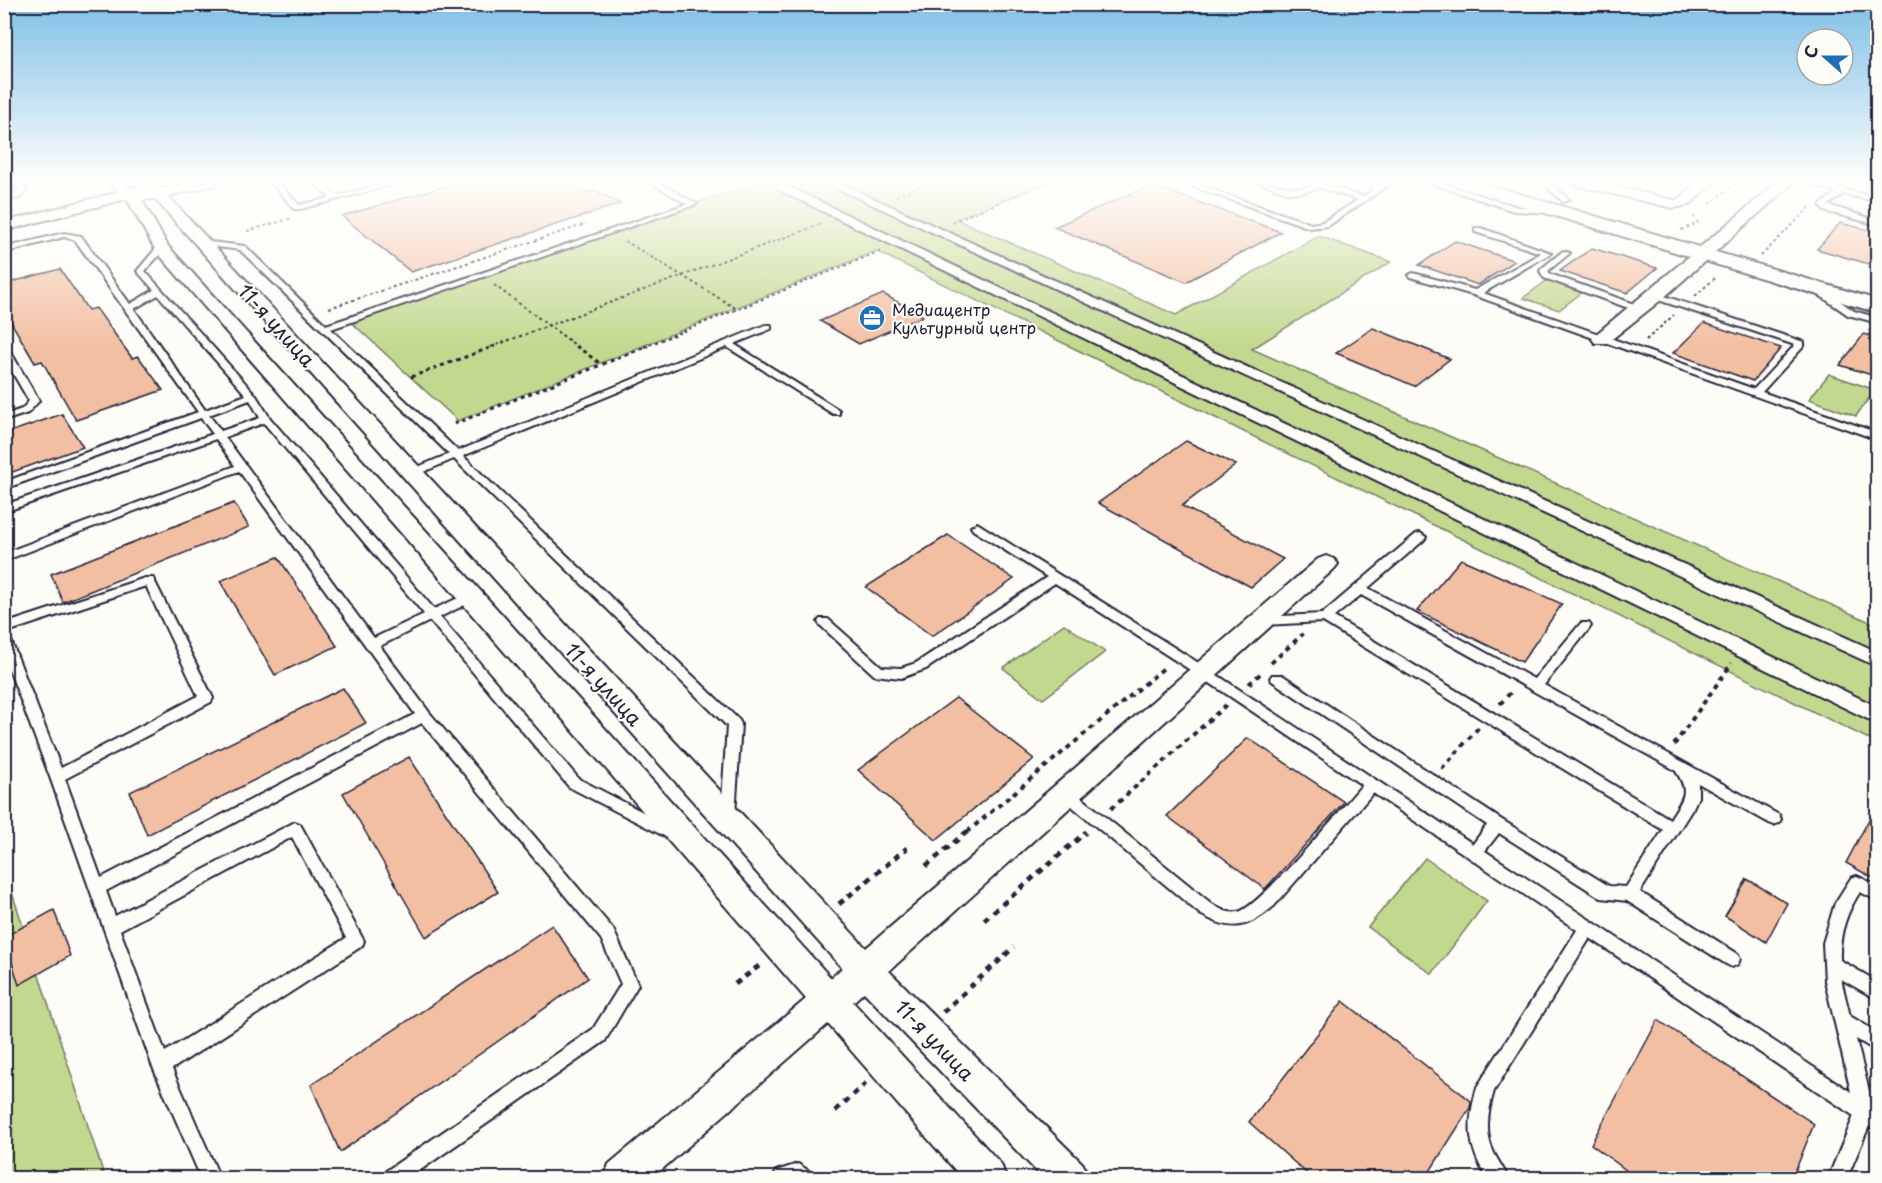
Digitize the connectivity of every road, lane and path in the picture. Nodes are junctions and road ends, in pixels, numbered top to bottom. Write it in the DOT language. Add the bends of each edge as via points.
graph roads {
  1 [pos="59,237"];
  2 [pos="72,237"];
  3 [pos="158,237"];
  4 [pos="196,237"];
  5 [pos="545,237"];
  6 [pos="595,237"];
  7 [pos="619,237"];
  8 [pos="785,237"];
  9 [pos="885,237"];
  10 [pos="949,237"];
  11 [pos="1500,237"];
  12 [pos="1669,237"];
  13 [pos="1685,237"];
  14 [pos="1722,237"];
  15 [pos="1780,237"];
  16 [pos="202,243"];
  17 [pos="899,244"];
  18 [pos="161,249"];
  19 [pos="1709,249"];
  20 [pos="4,251"];
  21 [pos="1566,253"];
  22 [pos="1754,263"];
  23 [pos="481,275"];
  24 [pos="1413,275"];
  25 [pos="682,276"];
  26 [pos="1814,288"];
  27 [pos="158,291"];
  28 [pos="1878,292"];
  29 [pos="1476,293"];
  30 [pos="1655,296"];
  31 [pos="1878,307"];
  32 [pos="129,308"];
  33 [pos="329,308"];
  34 [pos="737,309"];
  35 [pos="1640,309"];
  36 [pos="1878,321"];
  37 [pos="549,326"];
  38 [pos="768,327"];
  39 [pos="325,328"];
  40 [pos="1601,339"];
  41 [pos="728,344"];
  42 [pos="4,349"];
  43 [pos="602,364"];
  44 [pos="411,377"];
  45 [pos="1756,393"];
  46 [pos="252,396"];
  47 [pos="836,412"];
  48 [pos="204,415"];
  49 [pos="4,418"];
  50 [pos="266,419"];
  51 [pos="454,424"];
  52 [pos="218,435"];
  53 [pos="1878,437"];
  54 [pos="456,454"];
  55 [pos="241,467"];
  56 [pos="411,472"];
  57 [pos="4,486"];
  58 [pos="4,509"];
  59 [pos="977,527"];
  60 [pos="1420,537"];
  61 [pos="4,557"];
  62 [pos="1326,564"];
  63 [pos="1054,579"];
  64 [pos="1360,589"];
  65 [pos="471,597"];
  66 [pos="432,615"];
  67 [pos="1322,619"];
  68 [pos="1262,621"];
  69 [pos="824,622"];
  70 [pos="1585,626"];
  71 [pos="4,629"];
  72 [pos="4,639"];
  73 [pos="372,644"];
  74 [pos="1741,650"];
  75 [pos="1178,656"];
  76 [pos="1878,660"];
  77 [pos="1203,672"];
  78 [pos="1277,678"];
  79 [pos="1536,686"];
  80 [pos="1237,695"];
  81 [pos="424,716"];
  82 [pos="1878,716"];
  83 [pos="1665,758"];
  84 [pos="1680,766"];
  85 [pos="57,777"];
  86 [pos="1371,785"];
  87 [pos="1066,793"];
  88 [pos="728,819"];
  89 [pos="1774,819"];
  90 [pos="1099,820"];
  91 [pos="1497,824"];
  92 [pos="1672,828"];
  93 [pos="688,841"];
  94 [pos="907,848"];
  95 [pos="1474,854"];
  96 [pos="926,866"];
  97 [pos="97,888"];
  98 [pos="1630,894"];
  99 [pos="1878,894"];
  100 [pos="820,920"];
  101 [pos="984,920"];
  102 [pos="111,927"];
  103 [pos="1587,929"];
  104 [pos="1014,947"];
  105 [pos="782,948"];
  106 [pos="1732,959"];
  107 [pos="1832,964"];
  108 [pos="865,970"];
  109 [pos="735,984"];
  110 [pos="1878,992"];
  111 [pos="829,1000"];
  112 [pos="1842,1020"];
  113 [pos="925,1029"];
  114 [pos="1878,1043"];
  115 [pos="161,1065"];
  116 [pos="886,1065"];
  117 [pos="835,1111"];
  118 [pos="1871,1117"];
  119 [pos="210,1179"];
  120 [pos="393,1179"];
  121 [pos="623,1179"];
  122 [pos="783,1179"];
  123 [pos="802,1179"];
  124 [pos="987,1179"];
  125 [pos="1069,1179"];
  126 [pos="1498,1179"];
  127 [pos="1838,1179"];
  1 -- 20 [label="lane"];
  2 -- 32 [label="lane" via="78,238"];
  3 -- 18 [label="street, 11-я улица"];
  4 -- 16 [label="street, 11-я улица"];
  5 -- 33 [label="path"];
  6 -- 23 [label="lane"];
  7 -- 25 [label="path"];
  8 -- 25 [label="path"];
  9 -- 17 [label="street"];
  10 -- 76 [label="street"];
  11 -- 29 [label="lane" via="1547,253"];
  12 -- 19 [label="street"];
  13 -- 19 [label="street"];
  14 -- 19 [label="street"];
  15 -- 22 [label="path"];
  16 -- 39 [label="lane" via="242,248"];
  16 -- 56 [label="street, 11-я улица"];
  17 -- 34 [label="path"];
  17 -- 74 [label="street"];
  18 -- 27 [label="lane" via="141,271"];
  18 -- 65 [label="street, 11-я улица"];
  19 -- 22 [label="street"];
  19 -- 30 [label="street"];
  21 -- 35 [label="lane" via="1544,271 1547,276"];
  22 -- 26 [label="street"];
  22 -- 28 [label="street"];
  23 -- 37 [label="path"];
  23 -- 39 [label="lane"];
  24 -- 29 [label="lane"];
  25 -- 34 [label="path"];
  25 -- 37 [label="path"];
  26 -- 31 [label="street"];
  26 -- 36 [label="lane" via="1851,313"];
  27 -- 32 [label="lane"];
  27 -- 46 [label="lane"];
  29 -- 40 [label="lane"];
  30 -- 35 [label="street"];
  30 -- 45 [label="lane" via="1801,344"];
  32 -- 48 [label="lane"];
  34 -- 43 [label="path"];
  35 -- 40 [label="street"];
  37 -- 43 [label="path"];
  37 -- 44 [label="path"];
  38 -- 41 [label="lane"];
  39 -- 54 [label="lane"];
  40 -- 45 [label="lane"];
  41 -- 47 [label="lane"];
  41 -- 54 [label="lane"];
  42 -- 49 [label="lane" via="34,401 25,411"];
  43 -- 51 [label="path"];
  45 -- 53 [label="lane"];
  46 -- 48 [label="lane"];
  46 -- 50 [label="lane"];
  48 -- 52 [label="lane"];
  48 -- 57 [label="lane"];
  50 -- 52 [label="lane"];
  50 -- 66 [label="lane"];
  52 -- 55 [label="lane"];
  52 -- 58 [label="lane"];
  54 -- 56 [label="lane"];
  54 -- 88 [label="lane" via="734,724"];
  55 -- 61 [label="lane"];
  55 -- 73 [label="lane"];
  56 -- 88 [label="street, 11-я улица"];
  59 -- 63 [label="lane"];
  60 -- 64 [label="lane"];
  62 -- 68 [label="street"];
  63 -- 69 [label="lane" via="921,666 901,673 879,672"];
  63 -- 75 [label="lane"];
  64 -- 67 [label="lane"];
  64 -- 79 [label="lane"];
  65 -- 66 [label="lane"];
  65 -- 93 [label="street, 11-я улица"];
  66 -- 73 [label="lane"];
  66 -- 93 [label="lane" via="574,783"];
  67 -- 68 [label="lane"];
  67 -- 80 [label="path"];
  67 -- 92 [label="lane"];
  68 -- 77 [label="street"];
  70 -- 79 [label="lane"];
  71 -- 85 [label="lane" via="149,581 206,698"];
  72 -- 85 [label="lane"];
  73 -- 81 [label="lane"];
  74 -- 82 [label="street"];
  74 -- 83 [label="path"];
  75 -- 77 [label="lane"];
  75 -- 96 [label="path"];
  77 -- 80 [label="lane"];
  77 -- 87 [label="street"];
  78 -- 91 [label="lane"];
  79 -- 83 [label="lane"];
  80 -- 86 [label="lane"];
  80 -- 90 [label="path"];
  81 -- 97 [label="lane"];
  81 -- 120 [label="lane" via="607,934 630,985 599,1035"];
  83 -- 84 [label="lane"];
  84 -- 89 [label="lane"];
  84 -- 92 [label="lane" via="1692,782 1692,796"];
  85 -- 97 [label="lane"];
  86 -- 90 [label="lane" via="1268,901 1250,916 1236,921 1206,909"];
  86 -- 95 [label="lane"];
  87 -- 90 [label="lane"];
  87 -- 108 [label="street"];
  88 -- 100 [label="street, 11-я улица"];
  90 -- 101 [label="path"];
  91 -- 95 [label="lane"];
  91 -- 98 [label="lane" via="1607,892"];
  92 -- 98 [label="lane"];
  93 -- 105 [label="street, 11-я улица"];
  94 -- 100 [label="path"];
  95 -- 103 [label="lane"];
  97 -- 102 [label="lane"];
  98 -- 106 [label="lane"];
  99 -- 107 [label="lane" via="1857,883 1841,908 1831,943"];
  100 -- 108 [label="street, 11-я улица"];
  102 -- 115 [label="lane"];
  102 -- 115 [label="lane" via="295,828 356,941"];
  103 -- 118 [label="lane"];
  103 -- 126 [label="lane" via="1486,1087 1478,1112 1477,1134 1486,1161"];
  104 -- 113 [label="path"];
  105 -- 109 [label="path"];
  105 -- 111 [label="street, 11-я улица"];
  107 -- 110 [label="lane"];
  107 -- 112 [label="lane"];
  108 -- 111 [label="street"];
  108 -- 113 [label="street, 11-я улица"];
  111 -- 116 [label="street, 11-я улица"];
  111 -- 121 [label="street"];
  112 -- 114 [label="lane"];
  112 -- 118 [label="lane"];
  113 -- 125 [label="street, 11-я улица"];
  115 -- 119 [label="lane"];
  116 -- 117 [label="path"];
  116 -- 124 [label="street, 11-я улица"];
  118 -- 127 [label="lane"];
  122 -- 123 [label="lane" via="798,1174"];
}
